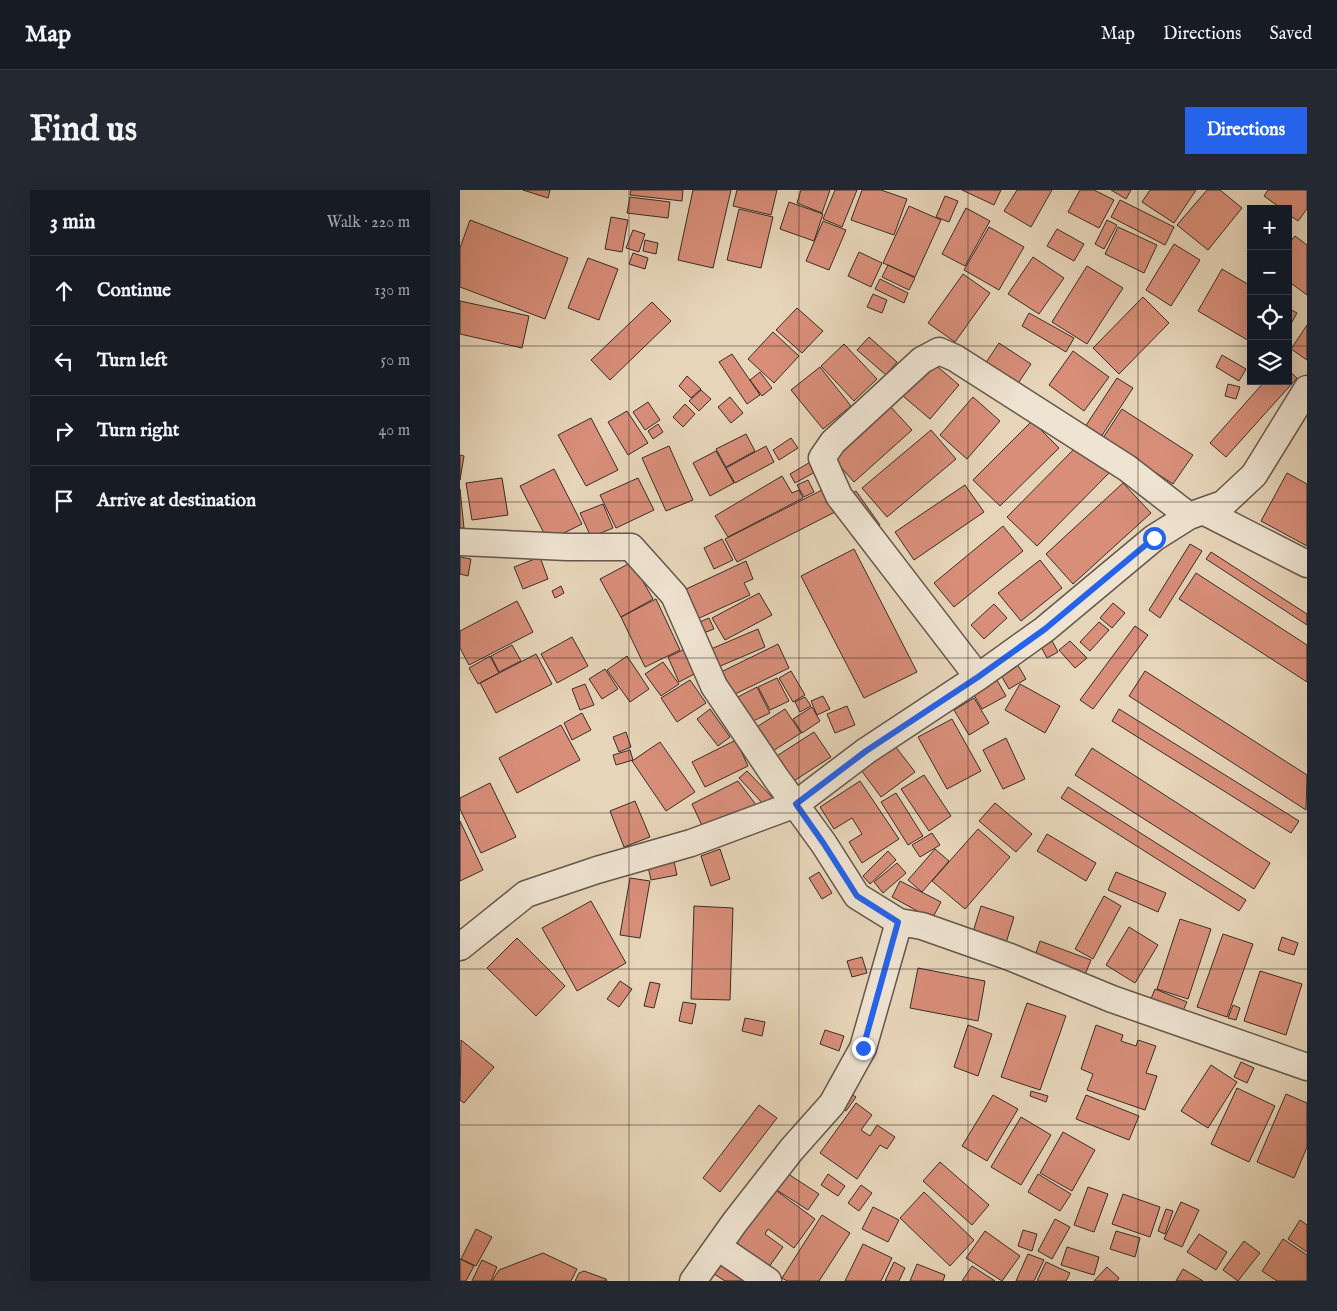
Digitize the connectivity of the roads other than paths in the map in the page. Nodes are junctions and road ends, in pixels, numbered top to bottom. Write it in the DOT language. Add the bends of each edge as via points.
graph roads {
  1 [pos="1307,390"];
  2 [pos="1196,514"];
  3 [pos="460,542"];
  4 [pos="1307,564"];
  5 [pos="978,677"];
  6 [pos="796,804"];
  7 [pos="898,922"];
  8 [pos="460,947"];
  9 [pos="1307,1067"];
  10 [pos="718,1246"];
  11 [pos="693,1281"];
  12 [pos="768,1281"];
  1 -- 2 [label="street" via="1254,475 1223,504"];
  2 -- 4 [label="street"];
  2 -- 5 [label="street" via="1154,538 1045,629"];
  2 -- 5 [label="street" via="956,358 939,352 922,360 833,442 822,458 839,496"];
  3 -- 6 [label="street" via="567,548 631,547 674,595 714,686"];
  5 -- 6 [label="street" via="866,751"];
  6 -- 7 [label="street" via="857,896"];
  6 -- 8 [label="street" via="691,843 526,894"];
  7 -- 9 [label="street" via="922,926 1112,999"];
  7 -- 10 [label="street" via="863,1048 832,1104 792,1149"];
  10 -- 11 [label="street"];
  10 -- 12 [label="street"];
}
